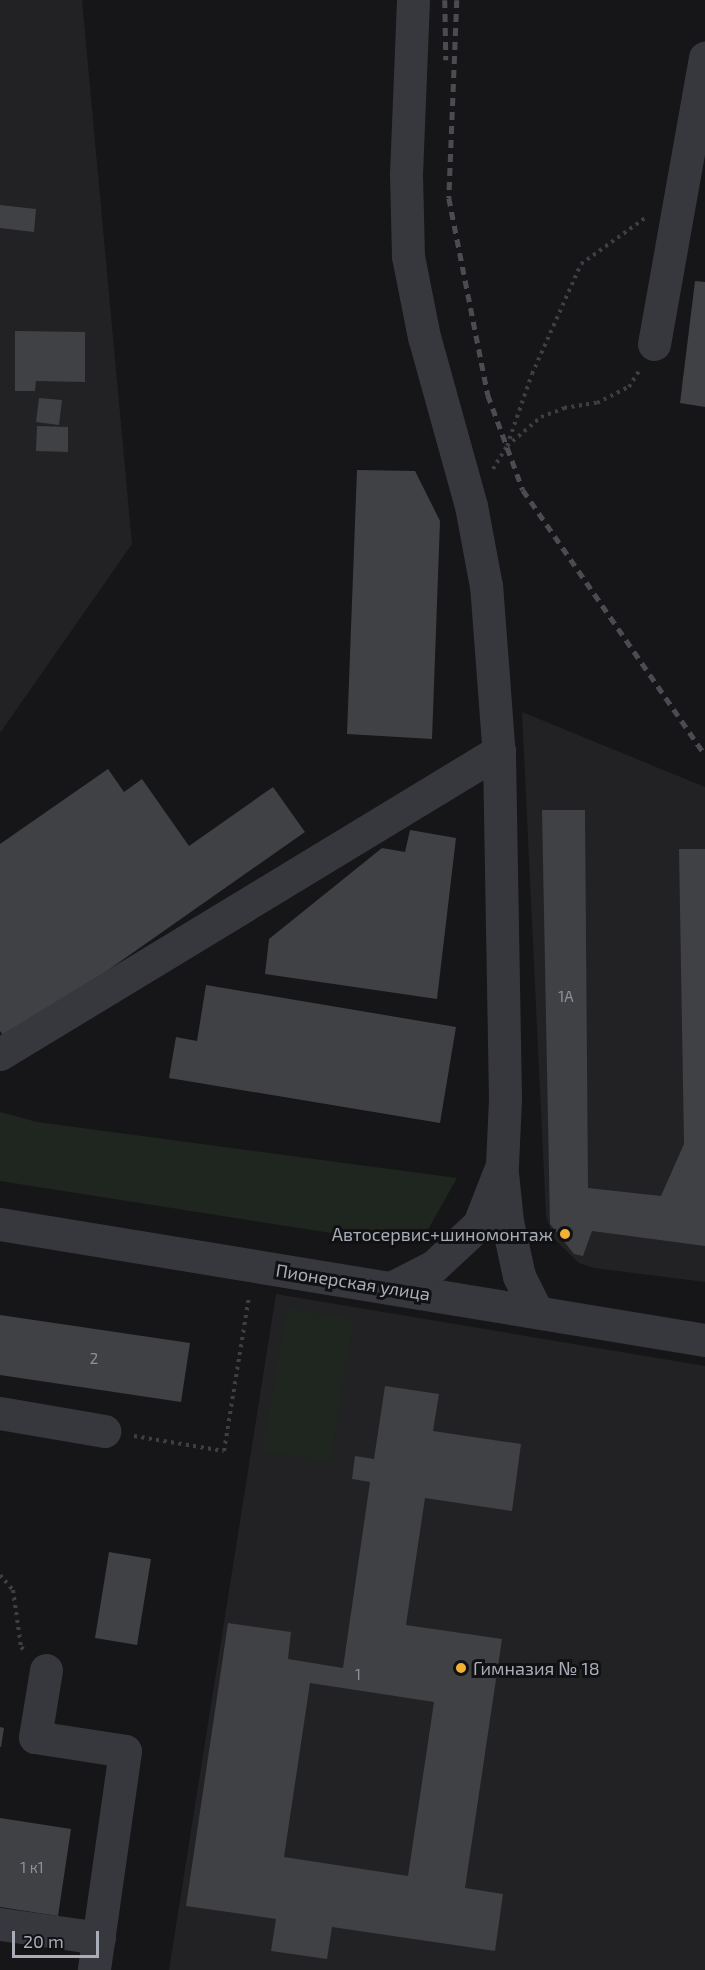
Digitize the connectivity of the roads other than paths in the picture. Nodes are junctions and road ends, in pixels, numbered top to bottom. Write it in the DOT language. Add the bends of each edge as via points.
graph roads {
  1 [pos="413,0"];
  2 [pos="705,58"];
  3 [pos="654,344"];
  4 [pos="499,751"];
  5 [pos="0,1054"];
  6 [pos="502,1165"];
  7 [pos="0,1224"];
  8 [pos="391,1288"];
  9 [pos="537,1312"];
  10 [pos="705,1340"];
  11 [pos="0,1413"];
  12 [pos="104,1431"];
  13 [pos="46,1670"];
  14 [pos="0,1924"];
  15 [pos="99,1938"];
  16 [pos="94,1970"];
  1 -- 4 [label="street" via="406,174 408,256 424,337 471,506 486,586"];
  2 -- 3 [label="street"];
  4 -- 5 [label="street"];
  4 -- 6 [label="street" via="506,1100"];
  6 -- 8 [label="street" via="478,1224 434,1266"];
  6 -- 9 [label="street" via="507,1221 519,1276"];
  7 -- 8 [label="street, Пионерская улица"];
  8 -- 9 [label="street, Пионерская улица"];
  9 -- 10 [label="street, Пионерская улица"];
  11 -- 12 [label="street"];
  13 -- 15 [label="street" via="35,1737 125,1752"];
  14 -- 15 [label="street"];
  15 -- 16 [label="street"];
}
